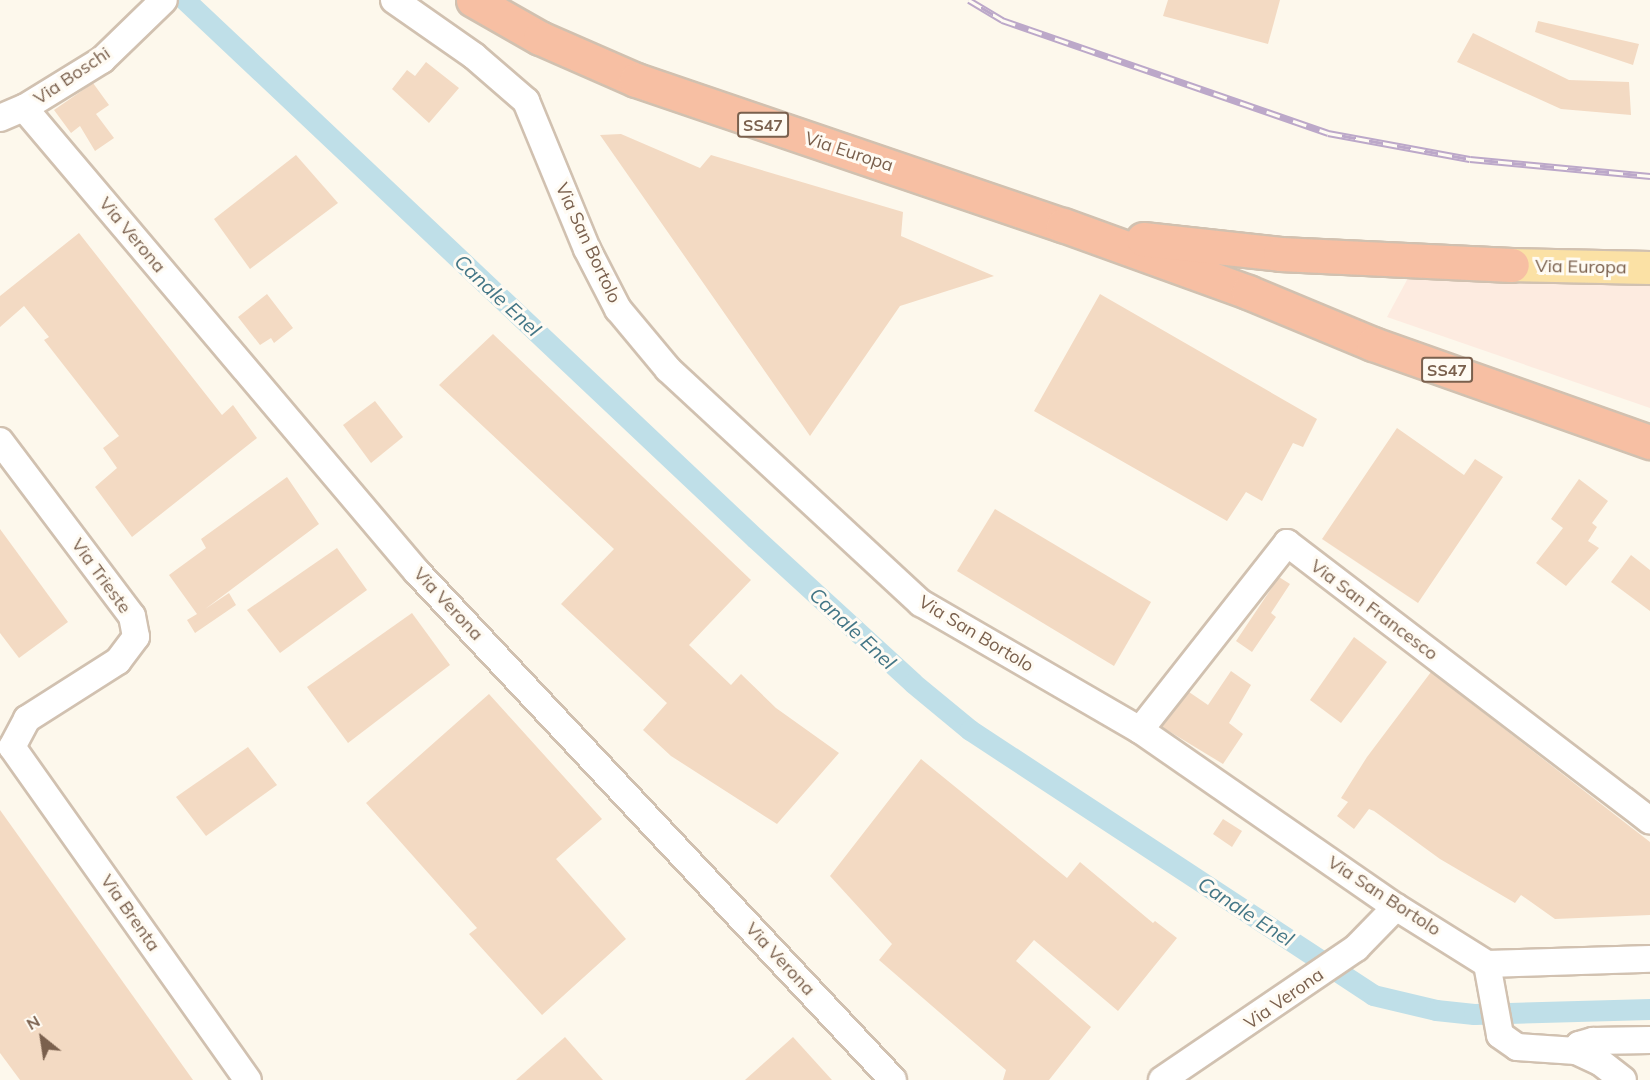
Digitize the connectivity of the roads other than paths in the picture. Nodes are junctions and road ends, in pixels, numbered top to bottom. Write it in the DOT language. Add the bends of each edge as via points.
graph roads {
  1 [pos="394,0"];
  2 [pos="473,0"];
  3 [pos="162,2"];
  4 [pos="24,108"];
  5 [pos="0,118"];
  6 [pos="1063,225"];
  7 [pos="1512,266"];
  8 [pos="1650,268"];
  9 [pos="1248,291"];
  10 [pos="1650,422"];
  11 [pos="0,441"];
  12 [pos="1650,442"];
  13 [pos="1140,730"];
  14 [pos="6,749"];
  15 [pos="1650,821"];
  16 [pos="1395,907"];
  17 [pos="1650,959"];
  18 [pos="1487,964"];
  19 [pos="1650,1040"];
  20 [pos="1576,1051"];
  21 [pos="248,1080"];
  22 [pos="893,1080"];
  23 [pos="1162,1080"];
  24 [pos="1623,1080"];
  1 -- 13 [label="street, Via San Bortolo" via="474,56 526,101 587,249 618,309 668,369 921,603"];
  2 -- 6 [label="highway, Via Europa / SS47" via="540,38 636,80"];
  3 -- 4 [label="street, Via Boschi" via="102,60"];
  4 -- 5 [label="street, Via Boschi"];
  4 -- 22 [label="street, Via Verona" via="417,572"];
  6 -- 7 [label="highway" via="1226,249"];
  6 -- 9 [label="highway, SS47"];
  7 -- 8 [label="main road, Via Europa"];
  9 -- 10 [label="highway, SS47" via="1362,319"];
  9 -- 12 [label="highway, SS47" via="1373,344"];
  11 -- 14 [label="street, Via Trieste" via="132,616 136,637 118,661 27,719"];
  13 -- 15 [label="street, Via San Francesco" via="1287,543"];
  13 -- 16 [label="street, Via San Bortolo"];
  14 -- 21 [label="street, Via Brenta"];
  16 -- 18 [label="street, Via San Bortolo"];
  16 -- 23 [label="street, Via Verona" via="1356,948 1313,980"];
  17 -- 18 [label="street"];
  18 -- 20 [label="street" via="1500,1035 1517,1047"];
  19 -- 20 [label="street" via="1593,1041 1579,1045"];
  20 -- 24 [label="street" via="1600,1062"];
}
